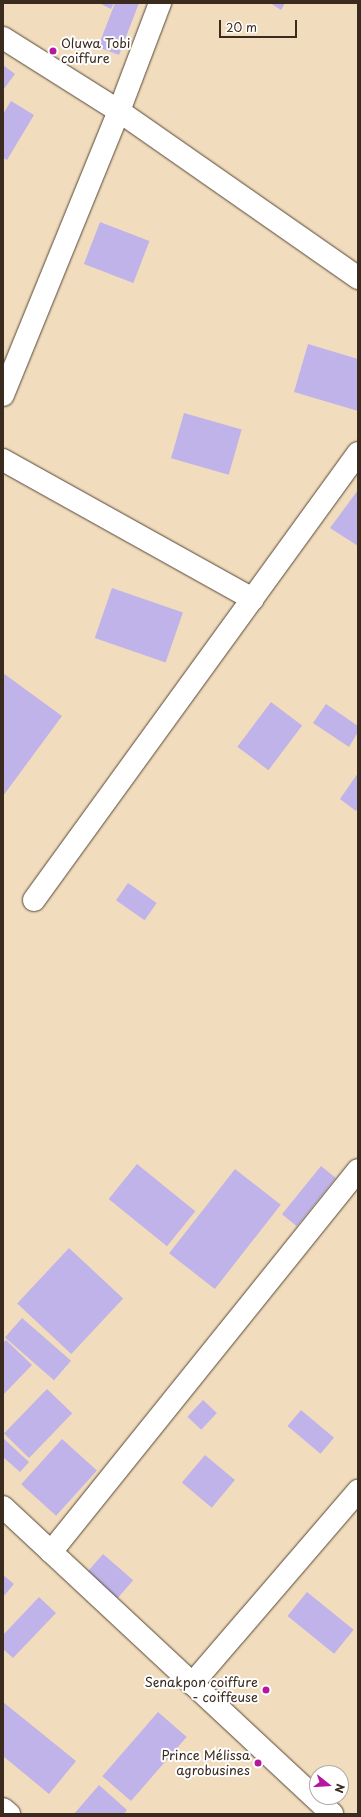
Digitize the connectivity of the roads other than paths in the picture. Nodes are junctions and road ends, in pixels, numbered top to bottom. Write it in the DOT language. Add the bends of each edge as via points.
graph roads {
  1 [pos="160,3"];
  2 [pos="3,38"];
  3 [pos="119,111"];
  4 [pos="358,278"];
  5 [pos="3,395"];
  6 [pos="358,452"];
  7 [pos="3,460"];
  8 [pos="253,599"];
  9 [pos="34,900"];
  10 [pos="358,1170"];
  11 [pos="358,1491"];
  12 [pos="3,1507"];
  13 [pos="51,1552"];
  14 [pos="192,1684"];
  15 [pos="3,1808"];
  16 [pos="9,1814"];
  17 [pos="332,1814"];
  1 -- 3 [label="street"];
  2 -- 3 [label="street"];
  3 -- 4 [label="street"];
  3 -- 5 [label="street"];
  6 -- 8 [label="street"];
  7 -- 8 [label="street"];
  8 -- 9 [label="street"];
  10 -- 13 [label="street"];
  11 -- 14 [label="street"];
  12 -- 13 [label="street"];
  13 -- 14 [label="street"];
  14 -- 17 [label="street"];
  15 -- 16 [label="street"];
}
